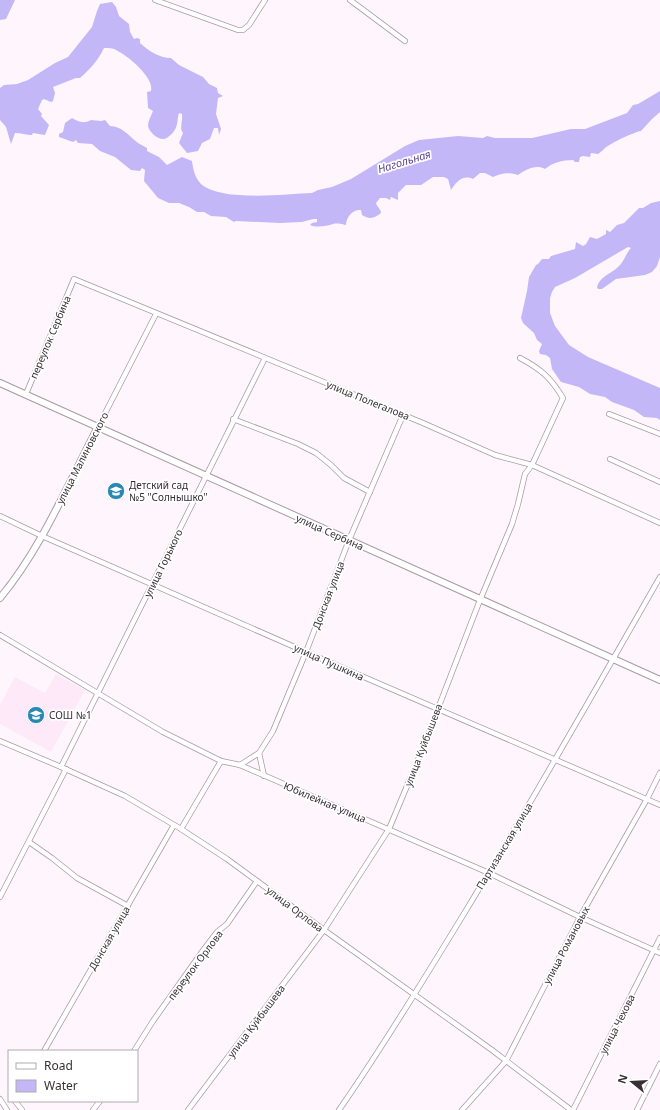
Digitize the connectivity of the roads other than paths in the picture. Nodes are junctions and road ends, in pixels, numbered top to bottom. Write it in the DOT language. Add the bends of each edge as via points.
graph roads {
  1 [pos="155,0"];
  2 [pos="265,0"];
  3 [pos="350,0"];
  4 [pos="405,41"];
  5 [pos="74,280"];
  6 [pos="156,314"];
  7 [pos="265,358"];
  8 [pos="520,358"];
  9 [pos="0,383"];
  10 [pos="26,394"];
  11 [pos="609,414"];
  12 [pos="403,415"];
  13 [pos="234,420"];
  14 [pos="98,427"];
  15 [pos="660,434"];
  16 [pos="610,459"];
  17 [pos="532,465"];
  18 [pos="205,476"];
  19 [pos="660,482"];
  20 [pos="370,492"];
  21 [pos="0,516"];
  22 [pos="660,523"];
  23 [pos="42,536"];
  24 [pos="348,540"];
  25 [pos="660,577"];
  26 [pos="153,585"];
  27 [pos="0,598"];
  28 [pos="480,600"];
  29 [pos="0,634"];
  30 [pos="306,652"];
  31 [pos="613,660"];
  32 [pos="660,680"];
  33 [pos="99,693"];
  34 [pos="437,709"];
  35 [pos="0,741"];
  36 [pos="259,753"];
  37 [pos="556,759"];
  38 [pos="221,761"];
  39 [pos="240,765"];
  40 [pos="64,768"];
  41 [pos="660,773"];
  42 [pos="264,776"];
  43 [pos="647,800"];
  44 [pos="660,805"];
  45 [pos="174,825"];
  46 [pos="181,829"];
  47 [pos="389,830"];
  48 [pos="28,842"];
  49 [pos="489,873"];
  50 [pos="257,881"];
  51 [pos="0,897"];
  52 [pos="128,906"];
  53 [pos="580,917"];
  54 [pos="324,930"];
  55 [pos="660,938"];
  56 [pos="654,951"];
  57 [pos="660,953"];
  58 [pos="414,995"];
  59 [pos="45,1050"];
  60 [pos="135,1050"];
  61 [pos="506,1061"];
  62 [pos="660,1064"];
  63 [pos="0,1099"];
  64 [pos="16,1102"];
  65 [pos="99,1102"];
  66 [pos="7,1110"];
  67 [pos="22,1110"];
  68 [pos="93,1110"];
  69 [pos="188,1110"];
  70 [pos="339,1110"];
  71 [pos="462,1110"];
  72 [pos="572,1110"];
  73 [pos="637,1110"];
  1 -- 2 [label="street" via="238,30 243,30 249,25"];
  3 -- 4 [label="street"];
  5 -- 6 [label="street, улица Полегалова"];
  5 -- 10 [label="street, переулок Сербина"];
  6 -- 7 [label="street, улица Полегалова"];
  6 -- 14 [label="street, улица Малиновского"];
  7 -- 12 [label="street, улица Полегалова"];
  7 -- 13 [label="street, улица Горького"];
  8 -- 17 [label="street, улица Куйбышева" via="537,367 554,383 564,398"];
  9 -- 10 [label="street, улица Сербина"];
  10 -- 14 [label="street, улица Сербина"];
  11 -- 15 [label="street"];
  12 -- 17 [label="street, улица Полегалова" via="495,455"];
  12 -- 20 [label="street, Донская улица"];
  13 -- 18 [label="street, улица Горького"];
  13 -- 20 [label="street" via="316,453 344,478"];
  14 -- 18 [label="street, улица Сербина"];
  14 -- 23 [label="street, улица Малиновского"];
  16 -- 19 [label="street"];
  17 -- 22 [label="street, улица Полегалова"];
  17 -- 28 [label="street, улица Куйбышева" via="525,474 512,524"];
  18 -- 24 [label="street, улица Сербина"];
  18 -- 26 [label="street, улица Горького"];
  20 -- 24 [label="street, Донская улица"];
  21 -- 23 [label="street, улица Пушкина"];
  23 -- 26 [label="street, улица Пушкина"];
  23 -- 27 [label="street, улица Малиновского"];
  24 -- 28 [label="street, улица Сербина"];
  24 -- 30 [label="street, Донская улица"];
  25 -- 31 [label="street, Партизанская улица"];
  26 -- 30 [label="street, улица Пушкина"];
  26 -- 33 [label="street, улица Горького"];
  28 -- 31 [label="street, улица Сербина"];
  28 -- 34 [label="street, улица Куйбышева"];
  29 -- 33 [label="street, Юбилейная улица"];
  30 -- 34 [label="street, улица Пушкина"];
  30 -- 36 [label="street, Донская улица" via="273,732"];
  31 -- 32 [label="street, улица Сербина"];
  31 -- 37 [label="street, Партизанская улица"];
  33 -- 38 [label="street, Юбилейная улица" via="164,732"];
  33 -- 40 [label="street, улица Горького"];
  34 -- 37 [label="street, улица Пушкина"];
  34 -- 47 [label="street, улица Куйбышева"];
  35 -- 40 [label="street, улица Орлова"];
  36 -- 39 [label="street, Донская улица"];
  36 -- 42 [label="street"];
  37 -- 43 [label="street, улица Пушкина"];
  37 -- 49 [label="street, Партизанская улица"];
  38 -- 39 [label="street, Юбилейная улица"];
  38 -- 46 [label="street"];
  39 -- 42 [label="street, Юбилейная улица"];
  40 -- 45 [label="street, улица Орлова" via="125,796"];
  40 -- 48 [label="street, улица Горького"];
  41 -- 43 [label="street, улица Романовых"];
  42 -- 47 [label="street, Юбилейная улица"];
  43 -- 44 [label="street, улица Пушкина"];
  43 -- 53 [label="street, улица Романовых"];
  45 -- 46 [label="street, улица Орлова"];
  45 -- 52 [label="street, Донская улица"];
  46 -- 50 [label="street, улица Орлова"];
  47 -- 49 [label="street, Юбилейная улица"];
  47 -- 54 [label="street, улица Куйбышева"];
  48 -- 51 [label="street, улица Горького"];
  48 -- 52 [label="street" via="77,878"];
  49 -- 53 [label="street, Юбилейная улица"];
  49 -- 58 [label="street, Партизанская улица"];
  50 -- 54 [label="street, улица Орлова"];
  50 -- 60 [label="street, переулок Орлова" via="227,924 204,949"];
  52 -- 59 [label="street, Донская улица"];
  53 -- 56 [label="street, Юбилейная улица"];
  53 -- 61 [label="street, улица Романовых"];
  54 -- 58 [label="street, улица Орлова"];
  54 -- 69 [label="street, улица Куйбышева"];
  55 -- 56 [label="street, улица Чехова"];
  56 -- 57 [label="street, Юбилейная улица"];
  56 -- 72 [label="street, улица Чехова"];
  58 -- 61 [label="street, улица Орлова"];
  58 -- 70 [label="street, Партизанская улица"];
  61 -- 71 [label="street, улица Романовых"];
  61 -- 72 [label="street, улица Орлова"];
  62 -- 73 [label="street"];
  63 -- 66 [label="street"];
  64 -- 67 [label="street"];
  65 -- 68 [label="street"];
}
